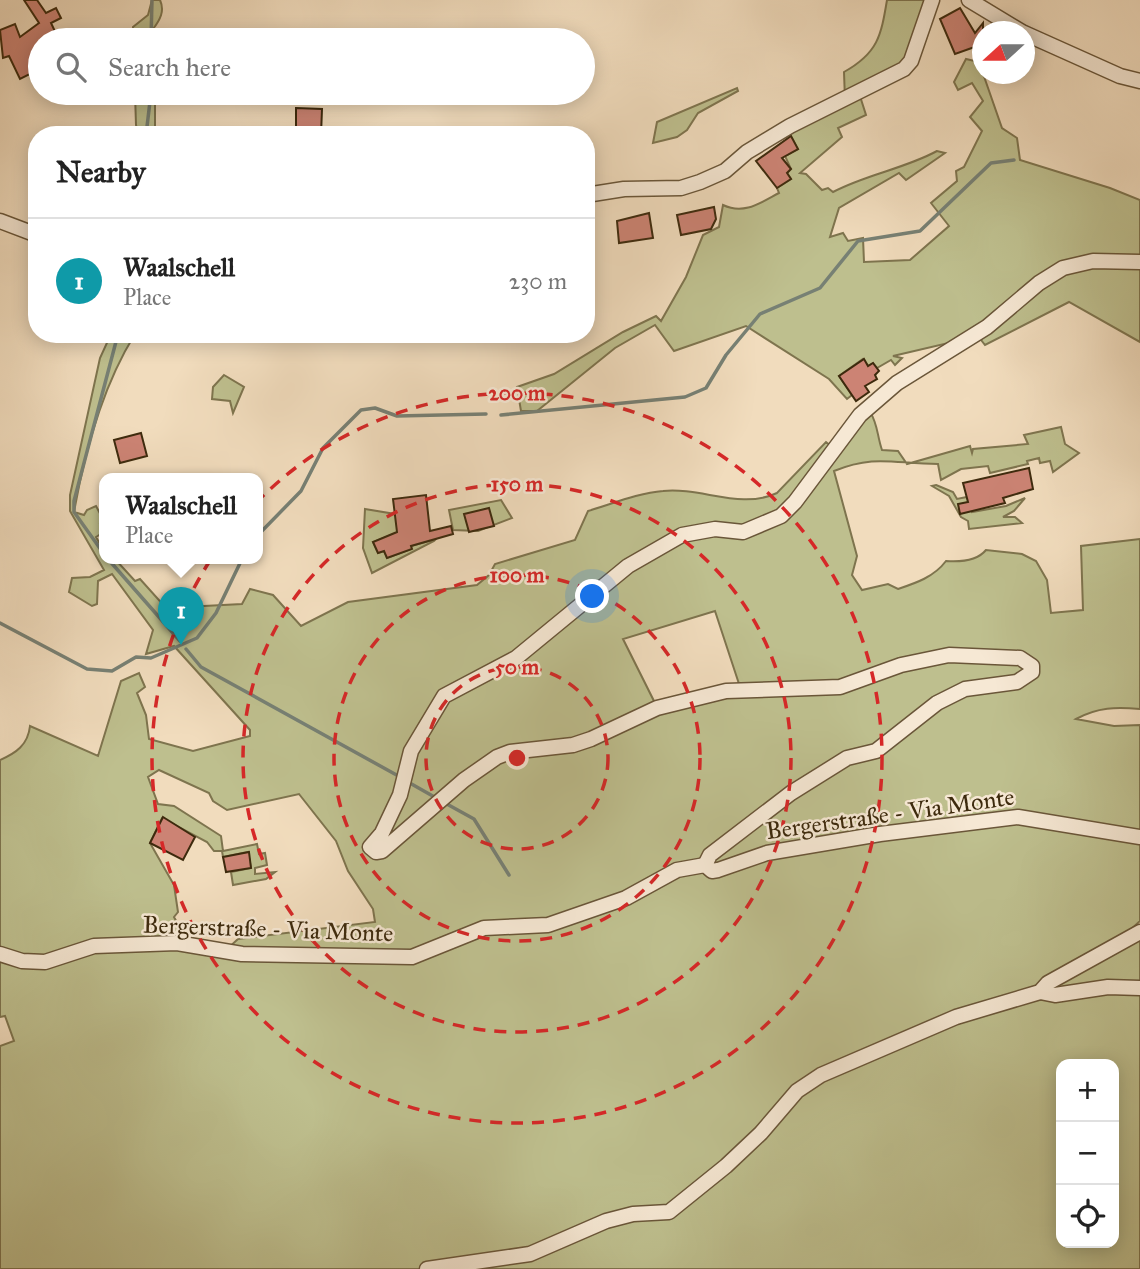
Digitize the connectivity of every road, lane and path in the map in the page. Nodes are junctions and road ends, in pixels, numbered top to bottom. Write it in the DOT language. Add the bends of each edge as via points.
graph roads {
  1 [pos="932,0"];
  2 [pos="969,0"];
  3 [pos="1004,21"];
  4 [pos="1035,37"];
  5 [pos="1140,81"];
  6 [pos="595,194"];
  7 [pos="0,221"];
  8 [pos="28,232"];
  9 [pos="1140,262"];
  10 [pos="1140,837"];
  11 [pos="705,865"];
  12 [pos="1140,932"];
  13 [pos="0,954"];
  14 [pos="1140,988"];
  15 [pos="1043,993"];
  16 [pos="427,1269"];
  1 -- 6 [label="street" via="904,69 790,125 719,174 681,188"];
  2 -- 3 [label="street"];
  4 -- 5 [label="street"];
  7 -- 8 [label="street"];
  9 -- 11 [label="street" via="1093,261 1063,268 987,327 897,383 860,415 781,516 743,532 715,529 682,535 628,566 516,658 444,696 411,751 400,795 370,847 382,851 464,780 498,757 573,745 657,708 726,691 840,687 901,665 949,655 1020,658 1032,666 1024,679 965,689 937,703 876,751 847,758 791,793 709,855"];
  10 -- 11 [label="street, Bergerstraße - Via Monte" via="1018,817 767,853 718,870"];
  11 -- 13 [label="street, Bergerstraße - Via Monte" via="677,870 626,898 548,925 484,928 412,957 242,954 177,943 94,946 45,962"];
  12 -- 15 [label="street" via="1048,983"];
  14 -- 15 [label="street"];
  15 -- 16 [label="street" via="956,1017 821,1075 797,1091 761,1133 669,1212 633,1213 606,1221 530,1254"];
}
